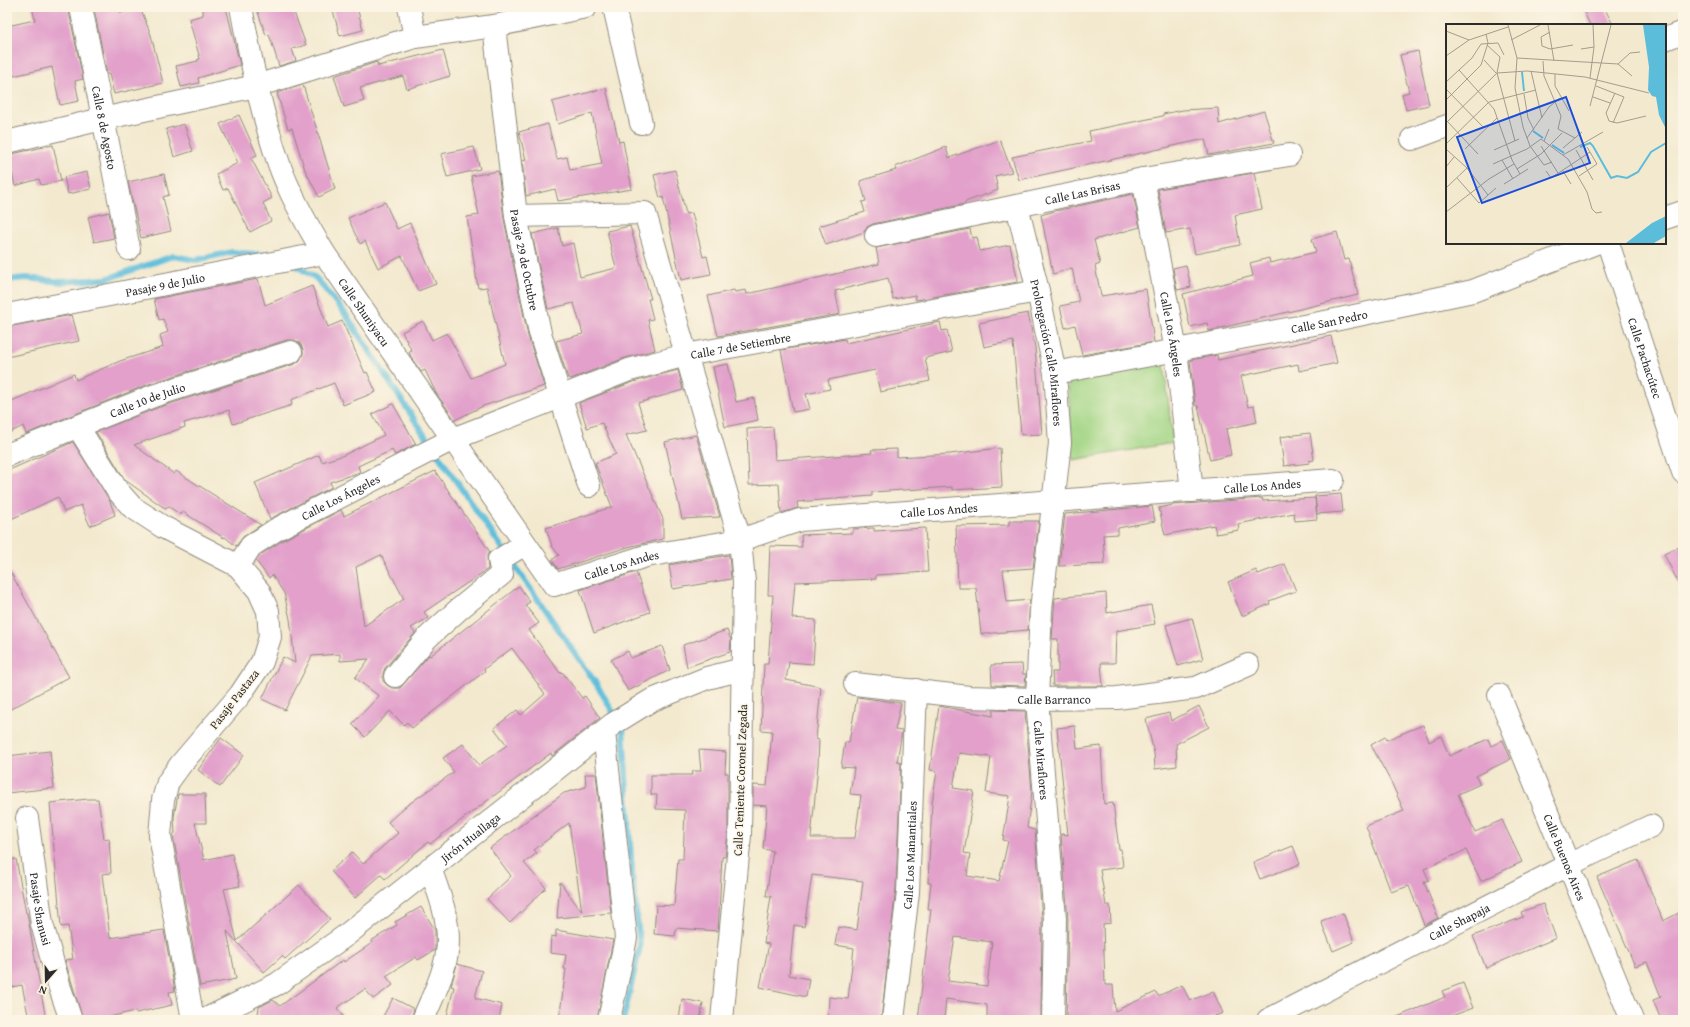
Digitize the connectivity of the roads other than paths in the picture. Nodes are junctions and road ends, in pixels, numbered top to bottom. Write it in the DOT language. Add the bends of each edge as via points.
graph roads {
  1 [pos="81,7"];
  2 [pos="241,7"];
  3 [pos="409,7"];
  4 [pos="586,7"];
  5 [pos="614,7"];
  6 [pos="494,26"];
  7 [pos="1683,32"];
  8 [pos="415,37"];
  9 [pos="1666,39"];
  10 [pos="256,86"];
  11 [pos="102,119"];
  12 [pos="641,123"];
  13 [pos="1446,126"];
  14 [pos="1412,139"];
  15 [pos="7,142"];
  16 [pos="1289,155"];
  17 [pos="1143,179"];
  18 [pos="1017,206"];
  19 [pos="1683,212"];
  20 [pos="516,216"];
  21 [pos="1666,218"];
  22 [pos="876,236"];
  23 [pos="1593,244"];
  24 [pos="1608,244"];
  25 [pos="129,249"];
  26 [pos="324,253"];
  27 [pos="1038,291"];
  28 [pos="7,315"];
  29 [pos="1176,350"];
  30 [pos="291,352"];
  31 [pos="686,355"];
  32 [pos="1055,373"];
  33 [pos="562,397"];
  34 [pos="78,427"];
  35 [pos="453,439"];
  36 [pos="7,455"];
  37 [pos="1683,472"];
  38 [pos="1333,480"];
  39 [pos="589,486"];
  40 [pos="1192,491"];
  41 [pos="1054,501"];
  42 [pos="740,540"];
  43 [pos="524,544"];
  44 [pos="238,566"];
  45 [pos="554,585"];
  46 [pos="1248,665"];
  47 [pos="742,669"];
  48 [pos="395,676"];
  49 [pos="855,684"];
  50 [pos="916,690"];
  51 [pos="1499,695"];
  52 [pos="1037,699"];
  53 [pos="614,725"];
  54 [pos="27,818"];
  55 [pos="1651,826"];
  56 [pos="1568,864"];
  57 [pos="430,868"];
  58 [pos="1275,1019"];
  59 [pos="71,1020"];
  60 [pos="192,1020"];
  61 [pos="204,1020"];
  62 [pos="423,1020"];
  63 [pos="609,1020"];
  64 [pos="722,1020"];
  65 [pos="893,1020"];
  66 [pos="1053,1020"];
  67 [pos="1632,1020"];
  1 -- 11 [label="street, Calle 8 de Agosto"];
  2 -- 10 [label="street, Calle Shuniyacu"];
  3 -- 8 [label="street"];
  4 -- 6 [label="street"];
  5 -- 12 [label="street"];
  6 -- 8 [label="street"];
  6 -- 20 [label="street, Pasaje 29 de Octubre"];
  7 -- 9 [label="street"];
  8 -- 10 [label="street"];
  10 -- 11 [label="street"];
  10 -- 26 [label="street, Calle Shuniyacu" via="279,164 302,215"];
  11 -- 15 [label="street"];
  11 -- 25 [label="street, Calle 8 de Agosto"];
  13 -- 14 [label="street"];
  16 -- 17 [label="street, Calle Las Brisas"];
  17 -- 18 [label="street, Calle Las Brisas"];
  17 -- 29 [label="street, Calle Los Ángeles"];
  18 -- 22 [label="street, Calle Las Brisas"];
  18 -- 27 [label="street, Prolongación Calle Miraflores"];
  19 -- 21 [label="street"];
  20 -- 31 [label="street, Calle Teniente Coronel Zegada" via="645,213"];
  20 -- 33 [label="street, Pasaje 29 de Octubre" via="540,333"];
  23 -- 29 [label="street, Calle San Pedro" via="1474,291"];
  24 -- 37 [label="street, Calle Pachacútec"];
  26 -- 28 [label="street, Pasaje 9 de Julio"];
  26 -- 35 [label="street, Calle Shuniyacu"];
  27 -- 31 [label="street, Calle 7 de Setiembre"];
  27 -- 32 [label="street, Prolongación Calle Miraflores"];
  29 -- 32 [label="street, Calle San Pedro"];
  29 -- 40 [label="street, Calle Los Ángeles"];
  30 -- 34 [label="street, Calle 10 de Julio" via="153,396"];
  31 -- 33 [label="street, Calle 7 de Setiembre" via="629,370"];
  31 -- 42 [label="street, Calle Teniente Coronel Zegada"];
  32 -- 41 [label="street, Prolongación Calle Miraflores" via="1060,443"];
  33 -- 35 [label="street, Calle 7 de Setiembre"];
  33 -- 39 [label="street, Pasaje 29 de Octubre"];
  34 -- 36 [label="street, Calle 10 de Julio"];
  34 -- 44 [label="street, Pasaje Pastaza" via="117,490 132,507 163,527"];
  35 -- 43 [label="street, Calle Shuniyacu"];
  35 -- 44 [label="street, Calle Los Ángeles" via="277,529 251,546"];
  38 -- 40 [label="street, Calle Los Andes"];
  40 -- 41 [label="street, Calle Los Andes"];
  41 -- 42 [label="street, Calle Los Andes" via="800,520"];
  41 -- 52 [label="street, Calle Miraflores" via="1041,610"];
  42 -- 45 [label="street, Calle Los Andes" via="646,556"];
  42 -- 47 [label="street, Calle Teniente Coronel Zegada" via="744,582"];
  43 -- 45 [label="street, Calle Shuniyacu"];
  43 -- 48 [label="street" via="499,560 502,574 427,638"];
  44 -- 60 [label="street, Pasaje Pastaza" via="259,591 268,611 270,637 262,662 240,695 168,782 163,800 160,836"];
  46 -- 52 [label="street, Calle Barranco" via="1196,688 1117,698"];
  47 -- 53 [label="street, Jirón Huallaga" via="707,678 650,701"];
  47 -- 64 [label="street, Calle Teniente Coronel Zegada" via="740,834"];
  49 -- 50 [label="street, Calle Barranco"];
  50 -- 52 [label="street, Calle Barranco" via="969,697"];
  50 -- 65 [label="street, Calle Los Manantiales" via="908,892"];
  51 -- 56 [label="street, Calle Buenos Aires"];
  52 -- 66 [label="street, Calle Miraflores" via="1055,919"];
  53 -- 57 [label="street, Jirón Huallaga"];
  53 -- 63 [label="street" via="626,938"];
  54 -- 59 [label="street, Pasaje Shanusi" via="42,924"];
  55 -- 56 [label="street, Calle Shapaja"];
  56 -- 58 [label="street, Calle Shapaja"];
  56 -- 67 [label="street, Calle Buenos Aires"];
  57 -- 61 [label="street, Jirón Huallaga" via="345,936 277,984"];
  57 -- 62 [label="street" via="442,903 448,940 442,974"];
}
